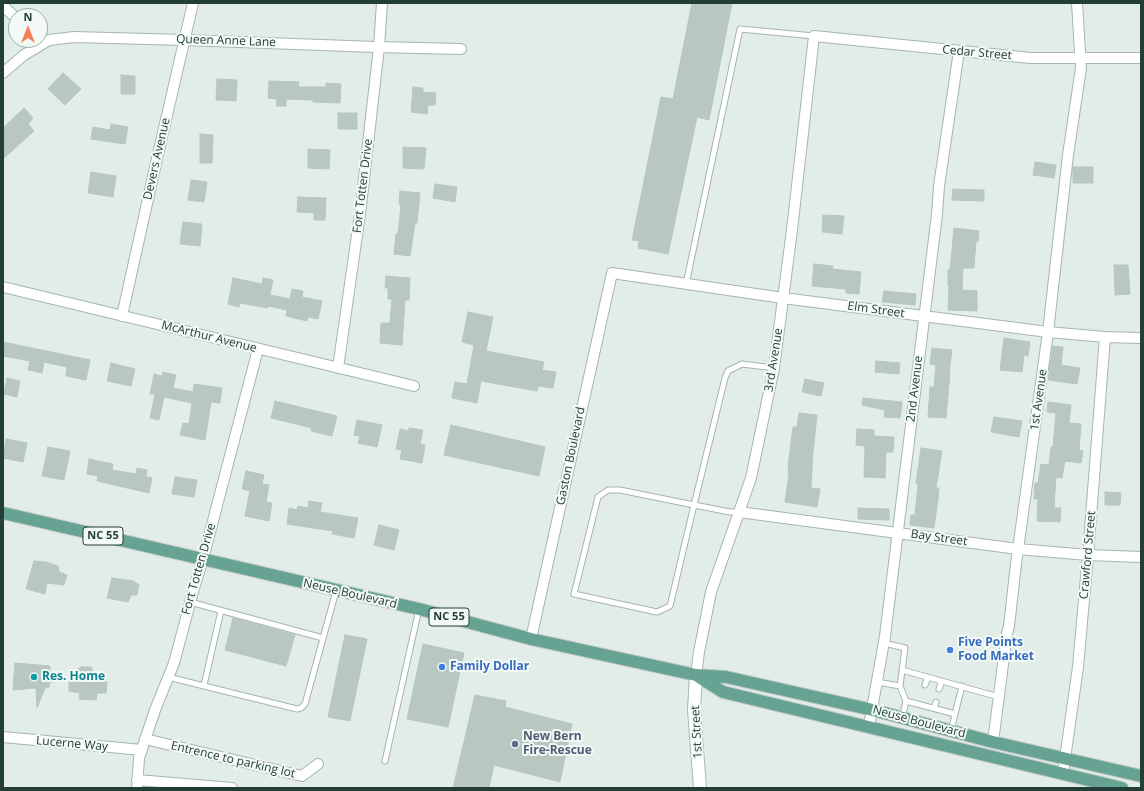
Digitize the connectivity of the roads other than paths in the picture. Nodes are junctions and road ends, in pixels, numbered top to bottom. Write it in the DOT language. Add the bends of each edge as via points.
graph roads {
  1 [pos="193,3"];
  2 [pos="382,3"];
  3 [pos="1077,3"];
  4 [pos="814,36"];
  5 [pos="48,40"];
  6 [pos="185,40"];
  7 [pos="379,47"];
  8 [pos="33,48"];
  9 [pos="461,49"];
  10 [pos="958,51"];
  11 [pos="1141,58"];
  12 [pos="1081,59"];
  13 [pos="3,73"];
  14 [pos="612,273"];
  15 [pos="686,284"];
  16 [pos="3,287"];
  17 [pos="783,298"];
  18 [pos="122,316"];
  19 [pos="925,316"];
  20 [pos="1048,332"];
  21 [pos="1104,337"];
  22 [pos="1141,338"];
  23 [pos="258,349"];
  24 [pos="338,368"];
  25 [pos="774,368"];
  26 [pos="414,386"];
  27 [pos="694,505"];
  28 [pos="739,512"];
  29 [pos="3,513"];
  30 [pos="898,533"];
  31 [pos="1018,549"];
  32 [pos="1088,555"];
  33 [pos="1141,557"];
  34 [pos="203,559"];
  35 [pos="336,591"];
  36 [pos="190,602"];
  37 [pos="419,609"];
  38 [pos="221,611"];
  39 [pos="323,638"];
  40 [pos="531,639"];
  41 [pos="884,643"];
  42 [pos="902,670"];
  43 [pos="696,675"];
  44 [pos="168,677"];
  45 [pos="928,677"];
  46 [pos="942,681"];
  47 [pos="877,682"];
  48 [pos="204,685"];
  49 [pos="925,685"];
  50 [pos="900,686"];
  51 [pos="962,686"];
  52 [pos="939,689"];
  53 [pos="999,697"];
  54 [pos="906,701"];
  55 [pos="936,702"];
  56 [pos="934,708"];
  57 [pos="873,710"];
  58 [pos="955,714"];
  59 [pos="902,718"];
  60 [pos="869,726"];
  61 [pos="951,731"];
  62 [pos="3,737"];
  63 [pos="145,739"];
  64 [pos="993,742"];
  65 [pos="142,750"];
  66 [pos="1066,758"];
  67 [pos="385,761"];
  68 [pos="318,764"];
  69 [pos="1063,773"];
  70 [pos="1141,776"];
  71 [pos="137,784"];
  72 [pos="232,788"];
  73 [pos="700,788"];
  74 [pos="1122,788"];
  1 -- 6 [label="street, Devers Avenue"];
  2 -- 7 [label="street, Fort Totten Drive"];
  3 -- 12 [label="street, 1st Avenue"];
  4 -- 10 [label="street, Cedar Street"];
  4 -- 15 [label="lane" via="740,29"];
  4 -- 17 [label="street, 3rd Avenue"];
  5 -- 6 [label="street, Queen Anne Lane" via="74,38"];
  6 -- 7 [label="street, Queen Anne Lane"];
  6 -- 18 [label="street, Devers Avenue"];
  7 -- 9 [label="street, Queen Anne Lane"];
  7 -- 24 [label="street, Fort Totten Drive" via="360,214"];
  8 -- 13 [label="street, Queen Anne Lane"];
  10 -- 12 [label="street, Cedar Street" via="1031,58"];
  10 -- 19 [label="street, 2nd Avenue" via="939,186"];
  11 -- 12 [label="street, Cedar Street"];
  12 -- 20 [label="street, 1st Avenue"];
  14 -- 15 [label="street, Elm Street"];
  14 -- 40 [label="street, Gaston Boulevard"];
  15 -- 17 [label="street, Elm Street"];
  16 -- 18 [label="street, McArthur Avenue"];
  17 -- 19 [label="street, Elm Street"];
  17 -- 25 [label="street, 3rd Avenue"];
  18 -- 23 [label="street, McArthur Avenue"];
  19 -- 20 [label="street, Elm Street"];
  19 -- 30 [label="street, 2nd Avenue"];
  20 -- 21 [label="street, Elm Street"];
  20 -- 31 [label="street, 1st Avenue"];
  21 -- 22 [label="street, Elm Street"];
  21 -- 32 [label="street, Crawford Street"];
  23 -- 24 [label="street, McArthur Avenue"];
  23 -- 34 [label="street, Fort Totten Drive"];
  24 -- 26 [label="street, McArthur Avenue"];
  25 -- 27 [label="lane" via="742,364 728,370"];
  25 -- 28 [label="street, 3rd Avenue" via="751,478"];
  27 -- 27 [label="lane" via="620,490 608,490 598,497 574,594 657,612 670,606"];
  27 -- 28 [label="lane"];
  28 -- 30 [label="street, Bay Street"];
  28 -- 43 [label="street, 3rd Avenue" via="711,592"];
  29 -- 34 [label="main road, Neuse Boulevard / NC 55"];
  30 -- 31 [label="street, Bay Street"];
  30 -- 41 [label="street, 2nd Avenue"];
  31 -- 32 [label="street, Bay Street"];
  31 -- 53 [label="street, 1st Avenue"];
  32 -- 33 [label="street, Bay Street"];
  32 -- 66 [label="street, Crawford Street" via="1078,668"];
  34 -- 35 [label="main road, Neuse Boulevard / NC 55"];
  34 -- 36 [label="street, Fort Totten Drive"];
  35 -- 37 [label="main road, Neuse Boulevard / NC 55"];
  35 -- 39 [label="lane"];
  36 -- 38 [label="lane"];
  36 -- 44 [label="street, Fort Totten Drive"];
  37 -- 40 [label="main road, Neuse Boulevard / NC 55"];
  37 -- 67 [label="lane"];
  38 -- 39 [label="lane"];
  38 -- 48 [label="lane"];
  39 -- 48 [label="lane" via="305,704 300,708"];
  40 -- 43 [label="main road, Neuse Boulevard / NC 55"];
  41 -- 42 [label="lane" via="905,648"];
  41 -- 47 [label="street, 2nd Avenue"];
  42 -- 45 [label="lane"];
  42 -- 50 [label="lane"];
  43 -- 57 [label="main road, Neuse Boulevard" via="726,677"];
  43 -- 60 [label="main road, Neuse Boulevard" via="723,692"];
  43 -- 73 [label="main road, 1st Street" via="694,710"];
  44 -- 48 [label="lane"];
  44 -- 63 [label="street, Fort Totten Drive"];
  45 -- 46 [label="lane"];
  45 -- 49 [label="lane"];
  46 -- 51 [label="lane"];
  46 -- 52 [label="lane"];
  47 -- 50 [label="lane"];
  47 -- 57 [label="street, 2nd Avenue"];
  50 -- 54 [label="lane"];
  51 -- 53 [label="lane"];
  51 -- 58 [label="lane"];
  53 -- 64 [label="street, 1st Avenue"];
  54 -- 56 [label="lane" via="920,702"];
  54 -- 59 [label="lane"];
  55 -- 56 [label="lane"];
  56 -- 58 [label="lane"];
  57 -- 59 [label="main road, Neuse Boulevard"];
  57 -- 60 [label="street, 2nd Avenue"];
  58 -- 61 [label="lane"];
  59 -- 61 [label="main road, Neuse Boulevard"];
  60 -- 69 [label="main road, Neuse Boulevard"];
  61 -- 64 [label="main road, Neuse Boulevard"];
  62 -- 65 [label="street, Lucerne Way"];
  63 -- 65 [label="street, Fort Totten Drive"];
  63 -- 68 [label="street, Entrence to parking lot" via="302,776"];
  64 -- 66 [label="main road, Neuse Boulevard"];
  65 -- 71 [label="street, Fort Totten Drive"];
  66 -- 69 [label="street, Crawford Street"];
  66 -- 70 [label="main road, Neuse Boulevard"];
  69 -- 74 [label="main road, Neuse Boulevard"];
  71 -- 72 [label="street"];
}
